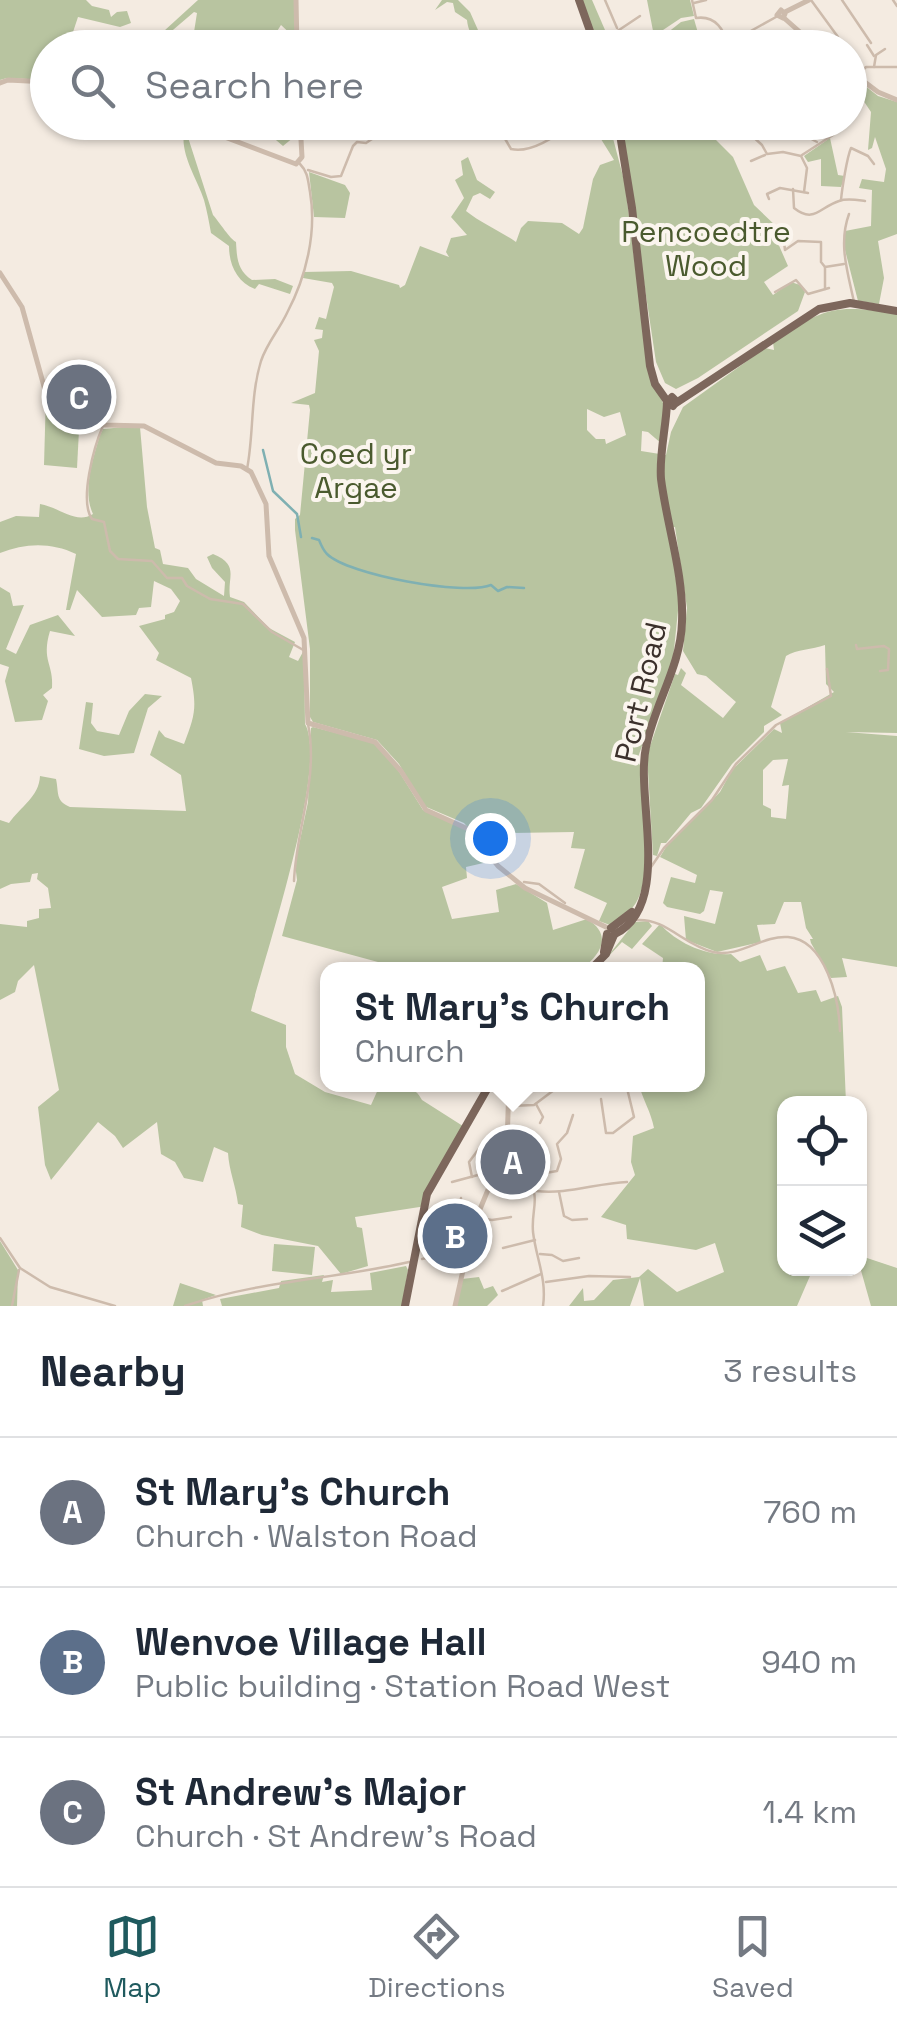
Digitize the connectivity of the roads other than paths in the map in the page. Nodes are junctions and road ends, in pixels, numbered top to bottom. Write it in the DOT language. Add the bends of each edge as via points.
graph roads {
  1 [pos="296,0"];
  2 [pos="579,0"];
  3 [pos="605,0"];
  4 [pos="706,0"];
  5 [pos="810,0"];
  6 [pos="842,0"];
  7 [pos="892,0"];
  8 [pos="777,1"];
  9 [pos="693,2"];
  10 [pos="897,6"];
  11 [pos="782,14"];
  12 [pos="640,16"];
  13 [pos="743,22"];
  14 [pos="297,30"];
  15 [pos="590,30"];
  16 [pos="618,30"];
  17 [pos="719,30"];
  18 [pos="748,30"];
  19 [pos="753,30"];
  20 [pos="799,30"];
  21 [pos="833,30"];
  22 [pos="860,30"];
  23 [pos="867,41"];
  24 [pos="885,49"];
  25 [pos="875,57"];
  26 [pos="874,67"];
  27 [pos="897,67"];
  28 [pos="867,68"];
  29 [pos="30,81"];
  30 [pos="867,82"];
  31 [pos="0,83"];
  32 [pos="897,100"];
  33 [pos="231,140"];
  34 [pos="300,140"];
  35 [pos="370,140"];
  36 [pos="506,140"];
  37 [pos="547,140"];
  38 [pos="620,140"];
  39 [pos="757,140"];
  40 [pos="815,140"];
  41 [pos="824,140"];
  42 [pos="818,144"];
  43 [pos="766,154"];
  44 [pos="800,156"];
  45 [pos="751,161"];
  46 [pos="299,163"];
  47 [pos="874,164"];
  48 [pos="306,170"];
  49 [pos="794,190"];
  50 [pos="768,199"];
  51 [pos="842,200"];
  52 [pos="865,200"];
  53 [pos="849,214"];
  54 [pos="783,234"];
  55 [pos="846,264"];
  56 [pos="825,267"];
  57 [pos="0,273"];
  58 [pos="775,292"];
  59 [pos="854,304"];
  60 [pos="897,312"];
  61 [pos="672,401"];
  62 [pos="104,424"];
  63 [pos="247,469"];
  64 [pos="856,645"];
  65 [pos="306,652"];
  66 [pos="827,668"];
  67 [pos="880,670"];
  68 [pos="310,724"];
  69 [pos="653,857"];
  70 [pos="294,881"];
  71 [pos="524,882"];
  72 [pos="640,900"];
  73 [pos="557,901"];
  74 [pos="565,903"];
  75 [pos="632,919"];
  76 [pos="622,922"];
  77 [pos="610,932"];
  78 [pos="595,962"];
  79 [pos="840,1031"];
  80 [pos="487,1092"];
  81 [pos="509,1092"];
  82 [pos="551,1092"];
  83 [pos="628,1092"];
  84 [pos="601,1099"];
  85 [pos="536,1104"];
  86 [pos="510,1106"];
  87 [pos="602,1108"];
  88 [pos="594,1109"];
  89 [pos="573,1115"];
  90 [pos="540,1123"];
  91 [pos="484,1142"];
  92 [pos="498,1165"];
  93 [pos="528,1176"];
  94 [pos="472,1177"];
  95 [pos="491,1177"];
  96 [pos="452,1182"];
  97 [pos="627,1182"];
  98 [pos="536,1191"];
  99 [pos="560,1192"];
  100 [pos="461,1198"];
  101 [pos="477,1215"];
  102 [pos="511,1217"];
  103 [pos="587,1220"];
  104 [pos="0,1238"];
  105 [pos="535,1240"];
  106 [pos="466,1248"];
  107 [pos="503,1248"];
  108 [pos="540,1254"];
  109 [pos="579,1258"];
  110 [pos="413,1263"];
  111 [pos="20,1268"];
  112 [pos="543,1273"];
  113 [pos="630,1278"];
  114 [pos="544,1282"];
  115 [pos="502,1291"];
  116 [pos="12,1306"];
  117 [pos="115,1306"];
  118 [pos="185,1306"];
  119 [pos="405,1306"];
  120 [pos="454,1306"];
  121 [pos="543,1306"];
  1 -- 14 [label="street"];
  2 -- 15 [label="main road"];
  3 -- 16 [label="street"];
  4 -- 9 [label="street"];
  5 -- 11 [label="street"];
  5 -- 21 [label="street"];
  6 -- 22 [label="street"];
  7 -- 10 [label="street"];
  8 -- 11 [label="street"];
  9 -- 17 [label="street" via="696,18 709,18"];
  11 -- 19 [label="street"];
  11 -- 20 [label="street"];
  12 -- 16 [label="street"];
  13 -- 18 [label="street"];
  23 -- 25 [label="street"];
  24 -- 25 [label="street"];
  25 -- 26 [label="street"];
  26 -- 27 [label="street"];
  26 -- 28 [label="street"];
  29 -- 31 [label="street"];
  30 -- 32 [label="street"];
  33 -- 46 [label="street"];
  34 -- 46 [label="street"];
  35 -- 48 [label="street" via="357,142 338,178"];
  36 -- 37 [label="street" via="520,151"];
  38 -- 61 [label="main road" via="650,363"];
  39 -- 43 [label="street"];
  40 -- 42 [label="street"];
  41 -- 42 [label="street"];
  42 -- 44 [label="street"];
  43 -- 44 [label="street"];
  43 -- 45 [label="street"];
  44 -- 49 [label="street" via="806,192"];
  46 -- 48 [label="street"];
  47 -- 51 [label="street" via="851,148"];
  48 -- 63 [label="street" via="311,244 261,362"];
  49 -- 50 [label="street" via="780,188"];
  49 -- 51 [label="street" via="794,208 804,216"];
  51 -- 52 [label="street"];
  53 -- 55 [label="street"];
  54 -- 56 [label="street" via="785,250 798,241 820,241"];
  55 -- 56 [label="street"];
  55 -- 59 [label="street"];
  56 -- 58 [label="street" via="827,289 808,294 796,280"];
  57 -- 62 [label="street" via="22,306 45,390"];
  59 -- 60 [label="main road"];
  59 -- 61 [label="main road" via="800,318"];
  61 -- 69 [label="main road, Port Road" via="661,478 682,620 643,763"];
  62 -- 63 [label="street" via="144,426 216,463"];
  62 -- 65 [label="street" via="85,506 92,519 104,522 110,551 117,558 152,561 167,578 182,578 209,599 243,604"];
  63 -- 65 [label="street" via="265,498 269,556"];
  64 -- 67 [label="street" via="889,649 888,670"];
  65 -- 68 [label="street"];
  66 -- 69 [label="street" via="831,696 776,725"];
  68 -- 70 [label="street" via="308,802"];
  68 -- 73 [label="street" via="375,742 426,810 468,829 511,878"];
  69 -- 72 [label="main road, Port Road"];
  71 -- 73 [label="street" via="539,884"];
  72 -- 75 [label="main road, Port Road"];
  72 -- 76 [label="main road, Port Road"];
  73 -- 74 [label="street"];
  73 -- 77 [label="street"];
  75 -- 76 [label="street"];
  75 -- 77 [label="main road, Port Road"];
  75 -- 79 [label="street" via="661,923 678,938 716,952 785,937 811,948 836,999"];
  76 -- 77 [label="main road, Port Road"];
  77 -- 78 [label="main road, Port Road"];
  80 -- 110 [label="main road" via="432,1184"];
  81 -- 86 [label="street"];
  82 -- 85 [label="street"];
  83 -- 87 [label="street" via="634,1117 613,1133 606,1134"];
  84 -- 87 [label="street"];
  85 -- 86 [label="street"];
  85 -- 90 [label="street"];
  86 -- 92 [label="street" via="508,1144"];
  87 -- 88 [label="street"];
  89 -- 93 [label="street" via="557,1144 558,1171"];
  91 -- 94 [label="street" via="469,1162"];
  92 -- 93 [label="street"];
  92 -- 95 [label="street"];
  93 -- 98 [label="street"];
  94 -- 95 [label="street"];
  94 -- 96 [label="street"];
  95 -- 101 [label="street"];
  97 -- 99 [label="street"];
  98 -- 99 [label="street"];
  98 -- 105 [label="street"];
  99 -- 103 [label="street" via="564,1216"];
  100 -- 101 [label="street" via="461,1210"];
  101 -- 102 [label="street"];
  101 -- 106 [label="street"];
  104 -- 111 [label="street"];
  105 -- 107 [label="street"];
  105 -- 108 [label="street"];
  106 -- 110 [label="street"];
  106 -- 120 [label="street"];
  108 -- 109 [label="street" via="563,1262"];
  108 -- 112 [label="street"];
  110 -- 118 [label="street"];
  110 -- 119 [label="main road"];
  111 -- 116 [label="street"];
  111 -- 117 [label="street" via="56,1291"];
  112 -- 114 [label="street"];
  112 -- 115 [label="street"];
  113 -- 114 [label="street"];
  114 -- 121 [label="street"];
}
